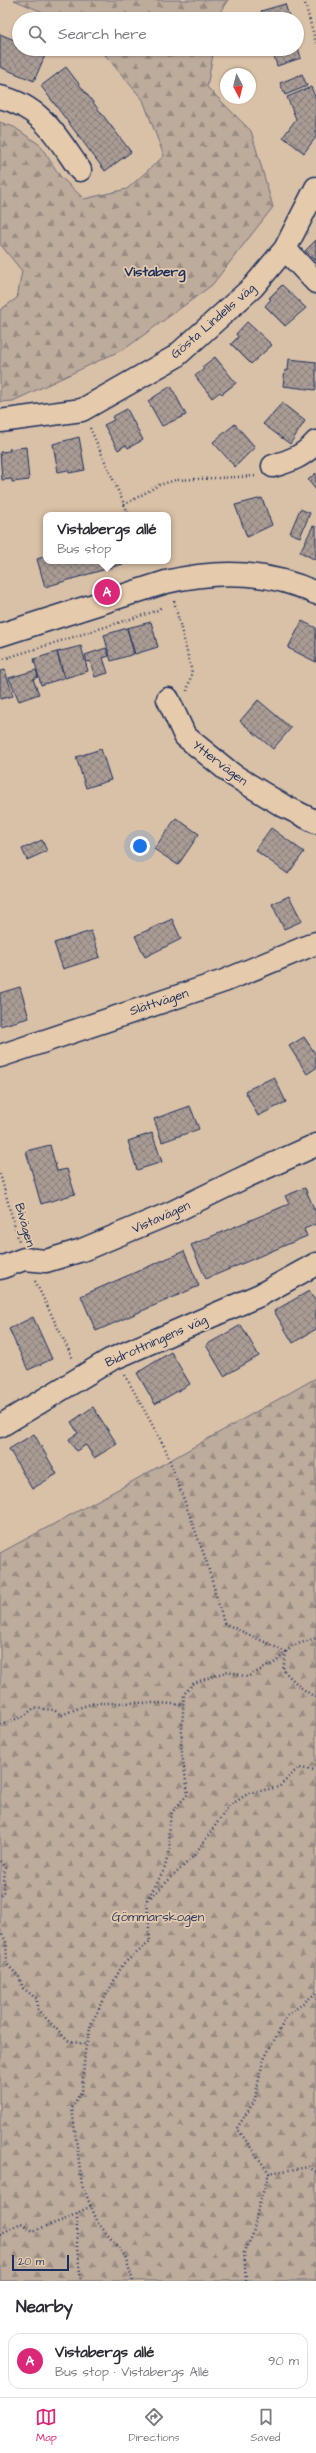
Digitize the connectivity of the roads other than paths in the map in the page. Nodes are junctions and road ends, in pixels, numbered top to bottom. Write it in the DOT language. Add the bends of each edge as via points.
graph roads {
  1 [pos="0,97"];
  2 [pos="80,170"];
  3 [pos="316,188"];
  4 [pos="285,249"];
  5 [pos="316,282"];
  6 [pos="0,421"];
  7 [pos="316,442"];
  8 [pos="272,466"];
  9 [pos="316,593"];
  10 [pos="0,635"];
  11 [pos="168,699"];
  12 [pos="316,822"];
  13 [pos="316,943"];
  14 [pos="0,1056"];
  15 [pos="316,1145"];
  16 [pos="316,1264"];
  17 [pos="0,1268"];
  18 [pos="0,1426"];
  1 -- 2 [label="street" via="36,112 50,127"];
  3 -- 4 [label="street, Gösta Lindells väg"];
  4 -- 5 [label="street"];
  4 -- 6 [label="street, Gösta Lindells väg" via="253,287 175,357 82,410"];
  7 -- 8 [label="street" via="308,451 290,461"];
  9 -- 10 [label="street" via="291,582 260,576 235,573 192,576"];
  11 -- 12 [label="street, Yttervägen" via="185,736 233,775"];
  13 -- 14 [label="street, Slättvägen" via="224,981"];
  15 -- 17 [label="street, Vistavägen" via="174,1212 82,1250 46,1261 24,1259"];
  16 -- 18 [label="street, Bidrottningens väg" via="260,1295 110,1360"];
}
